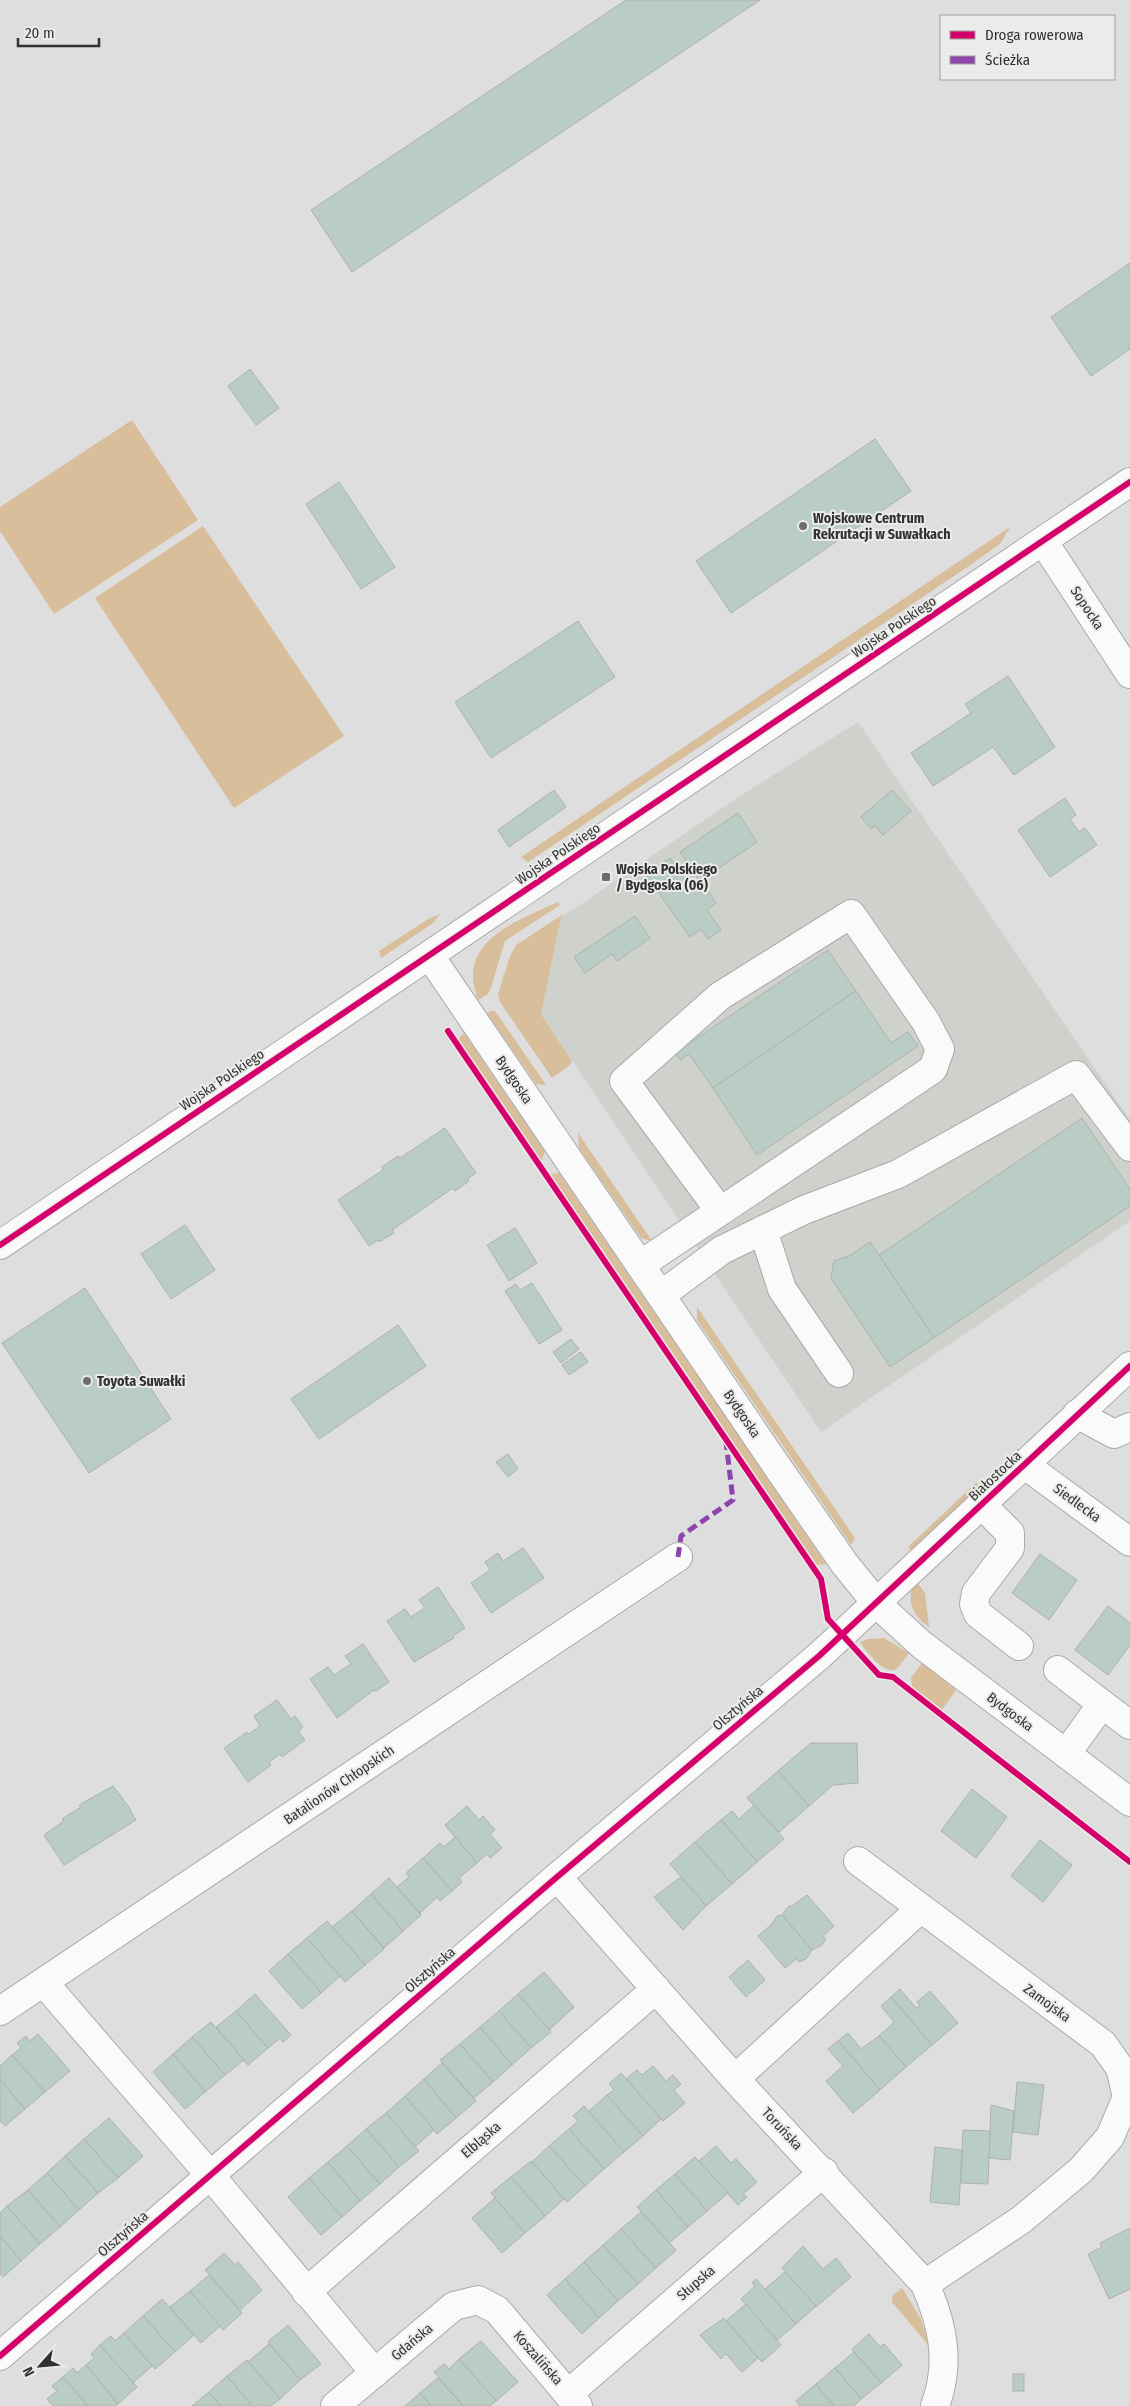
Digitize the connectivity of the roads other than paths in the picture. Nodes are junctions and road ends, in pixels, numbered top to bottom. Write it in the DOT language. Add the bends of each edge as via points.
graph roads {
  1 [pos="1130,482"];
  2 [pos="1043,541"];
  3 [pos="1130,674"];
  4 [pos="430,956"];
  5 [pos="1130,1147"];
  6 [pos="720,1211"];
  7 [pos="763,1230"];
  8 [pos="0,1246"];
  9 [pos="640,1265"];
  10 [pos="661,1295"];
  11 [pos="1130,1366"];
  12 [pos="839,1373"];
  13 [pos="1077,1414"];
  14 [pos="1130,1427"];
  15 [pos="1025,1465"];
  16 [pos="982,1505"];
  17 [pos="1130,1542"];
  18 [pos="678,1557"];
  19 [pos="876,1604"];
  20 [pos="1019,1646"];
  21 [pos="1058,1670"];
  22 [pos="1102,1704"];
  23 [pos="1130,1725"];
  24 [pos="1066,1754"];
  25 [pos="1130,1802"];
  26 [pos="858,1861"];
  27 [pos="557,1877"];
  28 [pos="920,1909"];
  29 [pos="44,1983"];
  30 [pos="656,1989"];
  31 [pos="0,2011"];
  32 [pos="735,2078"];
  33 [pos="824,2172"];
  34 [pos="210,2175"];
  35 [pos="925,2284"];
  36 [pos="306,2292"];
  37 [pos="496,2310"];
  38 [pos="0,2356"];
  39 [pos="375,2373"];
  40 [pos="573,2400"];
  41 [pos="335,2406"];
  42 [pos="935,2406"];
  1 -- 2 [label="street, Wojska Polskiego"];
  2 -- 3 [label="street, Sopocka"];
  2 -- 4 [label="street, Wojska Polskiego"];
  4 -- 8 [label="street, Wojska Polskiego"];
  4 -- 9 [label="street, Bydgoska"];
  5 -- 7 [label="street" via="1076,1075 898,1174 804,1210"];
  6 -- 6 [label="street" via="933,1069 940,1049 926,1022 851,914 720,996 624,1081"];
  6 -- 9 [label="street"];
  7 -- 10 [label="street" via="722,1250"];
  7 -- 12 [label="street" via="782,1289"];
  9 -- 10 [label="street, Bydgoska"];
  10 -- 19 [label="street, Bydgoska" via="844,1563"];
  11 -- 13 [label="street, Białostocka"];
  13 -- 14 [label="street" via="1114,1434"];
  13 -- 15 [label="street, Białostocka"];
  15 -- 16 [label="street, Białostocka"];
  15 -- 17 [label="street, Siedlecka"];
  16 -- 19 [label="street, Białostocka"];
  16 -- 20 [label="street" via="1010,1533 1010,1548 976,1593 974,1604 978,1614"];
  18 -- 29 [label="street, Batalionów Chłopskich"];
  19 -- 24 [label="street, Bydgoska" via="922,1645"];
  19 -- 27 [label="street, Olsztyńska"];
  21 -- 22 [label="street"];
  22 -- 23 [label="street"];
  22 -- 24 [label="street"];
  24 -- 25 [label="street, Bydgoska"];
  26 -- 28 [label="street, Zamojska"];
  27 -- 30 [label="street, Toruńska"];
  27 -- 34 [label="street, Olsztyńska"];
  28 -- 32 [label="street"];
  28 -- 35 [label="street, Zamojska" via="1103,2044 1120,2068 1128,2097 1110,2138 1081,2170 1021,2220"];
  29 -- 31 [label="street, Batalionów Chłopskich"];
  29 -- 34 [label="street"];
  30 -- 32 [label="street, Toruńska"];
  30 -- 36 [label="street, Elbląska"];
  32 -- 33 [label="street, Toruńska"];
  33 -- 35 [label="street, Toruńska"];
  33 -- 40 [label="street, Słupska"];
  34 -- 36 [label="street"];
  34 -- 38 [label="street, Olsztyńska"];
  35 -- 42 [label="street, Toruńska" via="938,2313 943,2345 943,2384"];
  36 -- 39 [label="street"];
  37 -- 39 [label="street, Gdańska" via="478,2300 454,2306"];
  37 -- 40 [label="street, Koszalińska"];
  39 -- 41 [label="street, Gdańska"];
}
